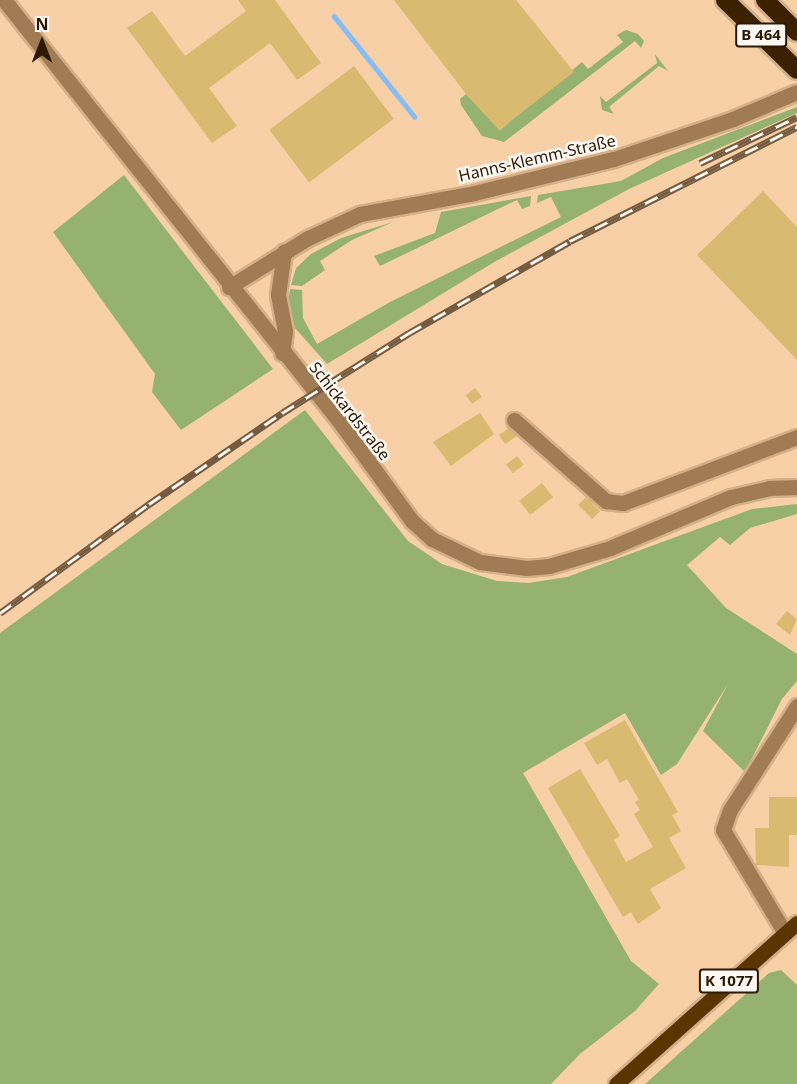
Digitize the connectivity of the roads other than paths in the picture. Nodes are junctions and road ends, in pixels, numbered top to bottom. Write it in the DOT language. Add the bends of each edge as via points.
graph roads {
  1 [pos="4,0"];
  2 [pos="725,0"];
  3 [pos="765,0"];
  4 [pos="797,32"];
  5 [pos="797,70"];
  6 [pos="796,93"];
  7 [pos="284,251"];
  8 [pos="229,287"];
  9 [pos="282,353"];
  10 [pos="513,420"];
  11 [pos="797,437"];
  12 [pos="797,487"];
  13 [pos="797,706"];
  14 [pos="791,928"];
  15 [pos="616,1084"];
  1 -- 8 [label="street, Schickardstraße"];
  2 -- 5 [label="highway, B 464"];
  3 -- 4 [label="highway, B 464"];
  6 -- 7 [label="street, Hanns-Klemm-Straße" via="614,159 474,193 360,214"];
  7 -- 8 [label="street, Hanns-Klemm-Straße"];
  7 -- 9 [label="street" via="278,295 285,331"];
  8 -- 9 [label="street, Schickardstraße"];
  9 -- 12 [label="street, Schickardstraße" via="412,521 432,539 480,562 527,568 549,566 610,548 731,497 769,488"];
  10 -- 11 [label="street" via="606,501 623,503"];
  13 -- 14 [label="street" via="730,810 723,830"];
  14 -- 15 [label="main road, K 1077"];
}
